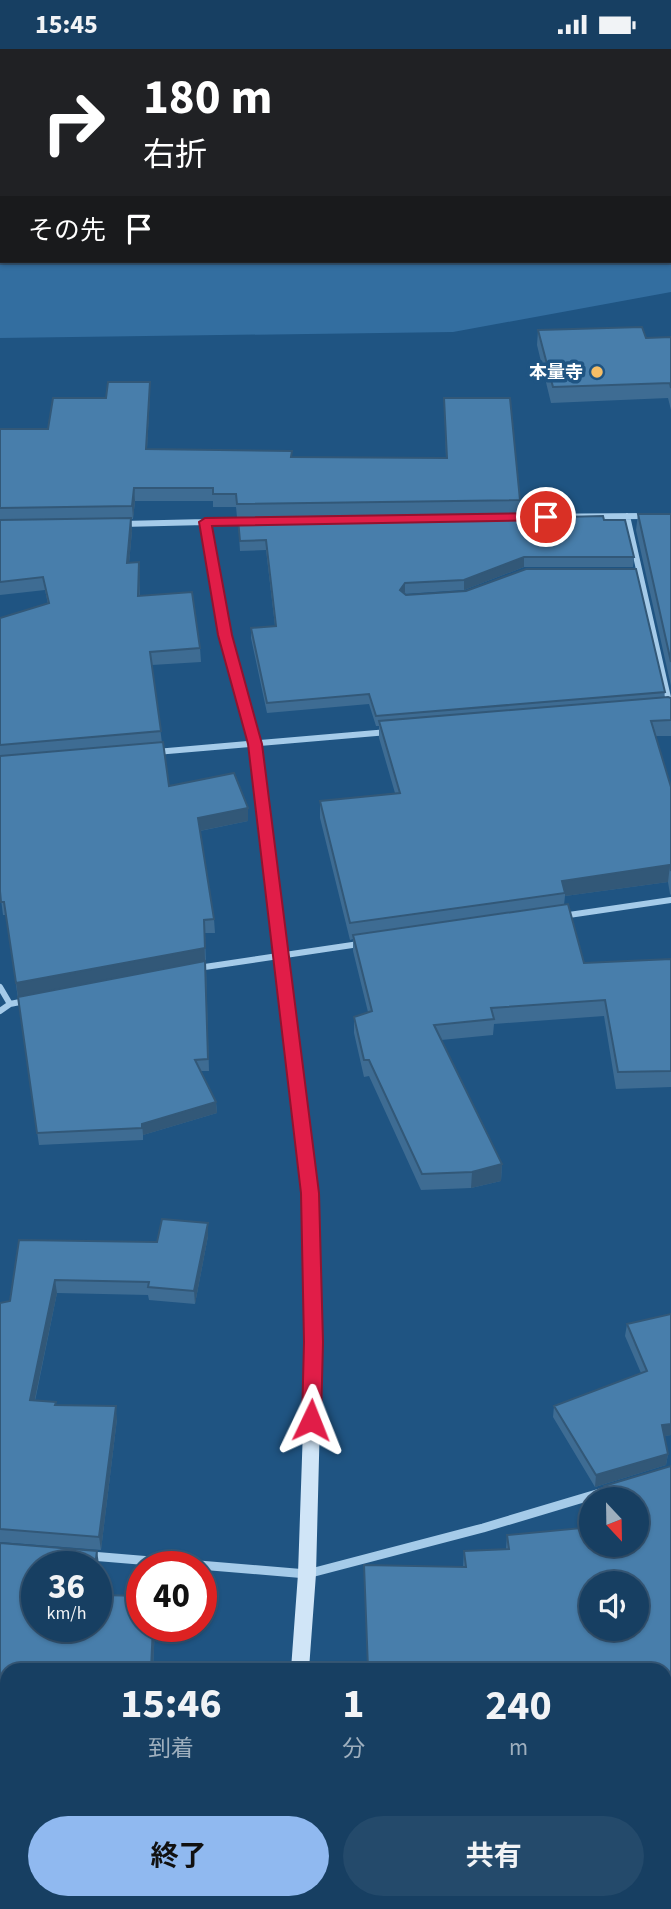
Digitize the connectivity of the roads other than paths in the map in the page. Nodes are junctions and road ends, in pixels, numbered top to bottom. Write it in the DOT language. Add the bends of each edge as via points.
graph roads {
  1 [pos="626,516"];
  2 [pos="660,516"];
  3 [pos="506,517"];
  4 [pos="260,521"];
  5 [pos="205,522"];
  6 [pos="109,524"];
  7 [pos="626,573"];
  8 [pos="639,573"];
  9 [pos="656,709"];
  10 [pos="671,709"];
  11 [pos="393,732"];
  12 [pos="255,744"];
  13 [pos="144,753"];
  14 [pos="671,900"];
  15 [pos="549,918"];
  16 [pos="362,944"];
  17 [pos="282,955"];
  18 [pos="189,969"];
  19 [pos="0,987"];
  20 [pos="36,999"];
  21 [pos="10,1004"];
  22 [pos="0,1011"];
  23 [pos="579,1499"];
  24 [pos="112,1558"];
  25 [pos="307,1574"];
  26 [pos="300,1663"];
  1 -- 2 [label="street"];
  1 -- 3 [label="street"];
  1 -- 8 [label="street"];
  4 -- 5 [label="street"];
  5 -- 6 [label="street"];
  5 -- 12 [label="street" via="225,635"];
  7 -- 8 [label="street"];
  8 -- 10 [label="street"];
  9 -- 10 [label="street"];
  11 -- 12 [label="street"];
  12 -- 13 [label="street"];
  12 -- 17 [label="street"];
  14 -- 15 [label="street"];
  16 -- 17 [label="street"];
  17 -- 18 [label="street"];
  17 -- 25 [label="street" via="310,1193 314,1342"];
  19 -- 21 [label="street"];
  20 -- 21 [label="street"];
  21 -- 22 [label="street"];
  23 -- 25 [label="street"];
  24 -- 25 [label="street"];
  25 -- 26 [label="street"];
}
